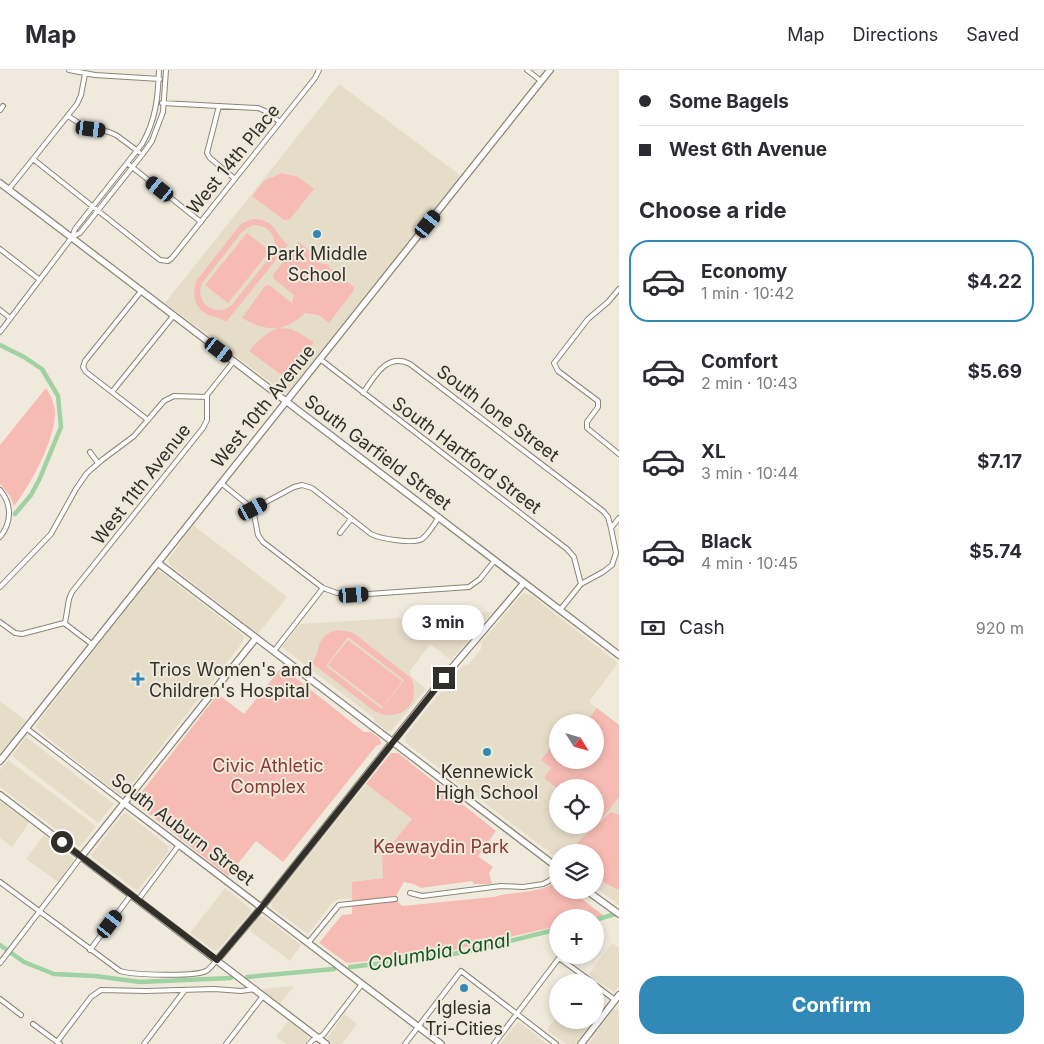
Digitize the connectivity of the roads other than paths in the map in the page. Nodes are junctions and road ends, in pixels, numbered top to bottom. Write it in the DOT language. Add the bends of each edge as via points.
graph roads {
  1 [pos="69,70"];
  2 [pos="159,70"];
  3 [pos="166,70"];
  4 [pos="319,70"];
  5 [pos="527,70"];
  6 [pos="550,70"];
  7 [pos="85,74"];
  8 [pos="159,79"];
  9 [pos="165,79"];
  10 [pos="542,81"];
  11 [pos="157,103"];
  12 [pos="164,104"];
  13 [pos="219,106"];
  14 [pos="68,116"];
  15 [pos="280,122"];
  16 [pos="137,151"];
  17 [pos="142,155"];
  18 [pos="32,159"];
  19 [pos="127,163"];
  20 [pos="132,167"];
  21 [pos="235,178"];
  22 [pos="0,182"];
  23 [pos="9,189"];
  24 [pos="93,206"];
  25 [pos="98,210"];
  26 [pos="201,222"];
  27 [pos="72,238"];
  28 [pos="0,249"];
  29 [pos="40,280"];
  30 [pos="142,290"];
  31 [pos="618,291"];
  32 [pos="0,310"];
  33 [pos="174,315"];
  34 [pos="10,318"];
  35 [pos="0,332"];
  36 [pos="320,359"];
  37 [pos="234,361"];
  38 [pos="112,392"];
  39 [pos="363,392"];
  40 [pos="207,397"];
  41 [pos="287,401"];
  42 [pos="148,420"];
  43 [pos="90,452"];
  44 [pos="619,454"];
  45 [pos="98,463"];
  46 [pos="221,483"];
  47 [pos="0,490"];
  48 [pos="253,509"];
  49 [pos="439,517"];
  50 [pos="619,518"];
  51 [pos="351,519"];
  52 [pos="611,528"];
  53 [pos="340,533"];
  54 [pos="0,536"];
  55 [pos="495,560"];
  56 [pos="158,563"];
  57 [pos="524,582"];
  58 [pos="581,584"];
  59 [pos="0,587"];
  60 [pos="323,588"];
  61 [pos="560,610"];
  62 [pos="0,622"];
  63 [pos="66,623"];
  64 [pos="256,638"];
  65 [pos="93,645"];
  66 [pos="274,652"];
  67 [pos="619,655"];
  68 [pos="26,728"];
  69 [pos="393,742"];
  70 [pos="0,761"];
  71 [pos="0,795"];
  72 [pos="124,803"];
  73 [pos="179,845"];
  74 [pos="81,857"];
  75 [pos="549,861"];
  76 [pos="549,880"];
  77 [pos="0,882"];
  78 [pos="410,893"];
  79 [pos="131,895"];
  80 [pos="396,899"];
  81 [pos="598,899"];
  82 [pos="138,900"];
  83 [pos="261,908"];
  84 [pos="39,912"];
  85 [pos="617,913"];
  86 [pos="308,943"];
  87 [pos="90,950"];
  88 [pos="217,960"];
  89 [pos="0,963"];
  90 [pos="581,974"];
  91 [pos="362,984"];
  92 [pos="255,989"];
  93 [pos="184,990"];
  94 [pos="604,992"];
  95 [pos="619,995"];
  96 [pos="263,996"];
  97 [pos="0,999"];
  98 [pos="617,1002"];
  99 [pos="517,1014"];
  100 [pos="21,1015"];
  101 [pos="33,1024"];
  102 [pos="418,1027"];
  103 [pos="318,1038"];
  104 [pos="58,1043"];
  105 [pos="144,1044"];
  106 [pos="226,1044"];
  107 [pos="309,1044"];
  108 [pos="326,1044"];
  109 [pos="405,1044"];
  110 [pos="441,1044"];
  111 [pos="494,1044"];
  112 [pos="556,1044"];
  113 [pos="581,1044"];
  1 -- 7 [label="street"];
  2 -- 8 [label="street"];
  3 -- 9 [label="street"];
  4 -- 15 [label="street, West 14th Place"];
  5 -- 10 [label="street"];
  6 -- 10 [label="street, West 10th Avenue"];
  7 -- 8 [label="street"];
  7 -- 14 [label="street" via="79,100"];
  8 -- 9 [label="street"];
  8 -- 11 [label="street"];
  9 -- 12 [label="street"];
  10 -- 36 [label="street, West 10th Avenue"];
  11 -- 12 [label="street"];
  11 -- 16 [label="street" via="150,129"];
  12 -- 13 [label="street"];
  12 -- 17 [label="street" via="155,133"];
  13 -- 15 [label="street" via="258,108"];
  13 -- 21 [label="street" via="207,153"];
  14 -- 16 [label="street" via="85,127 116,135"];
  14 -- 18 [label="street"];
  15 -- 21 [label="street, West 14th Place"];
  16 -- 17 [label="street"];
  16 -- 19 [label="street"];
  17 -- 20 [label="street"];
  18 -- 23 [label="street"];
  18 -- 24 [label="street"];
  19 -- 20 [label="street"];
  19 -- 24 [label="street"];
  20 -- 25 [label="street"];
  20 -- 26 [label="street"];
  21 -- 26 [label="street, West 14th Place"];
  22 -- 23 [label="street, South Garfield Street"];
  23 -- 27 [label="street, South Garfield Street"];
  24 -- 25 [label="street"];
  24 -- 27 [label="street"];
  25 -- 26 [label="street, West 14th Place" via="165,261 172,258"];
  25 -- 27 [label="street"];
  27 -- 29 [label="street"];
  27 -- 30 [label="street, South Garfield Street"];
  28 -- 29 [label="street"];
  29 -- 34 [label="street"];
  30 -- 33 [label="street, South Garfield Street"];
  30 -- 38 [label="street" via="83,367"];
  31 -- 44 [label="street" via="588,320 556,359 555,365 558,371 598,401 587,428"];
  32 -- 34 [label="street"];
  33 -- 37 [label="street, South Garfield Street"];
  33 -- 38 [label="street"];
  34 -- 35 [label="street"];
  36 -- 39 [label="street, South Hartford Street"];
  36 -- 41 [label="street, West 10th Avenue"];
  37 -- 40 [label="street"];
  37 -- 41 [label="street, South Garfield Street"];
  38 -- 42 [label="street"];
  39 -- 52 [label="street, South Ione Street" via="384,365 399,361 410,364 603,511"];
  39 -- 58 [label="street, South Hartford Street" via="568,549 574,557"];
  40 -- 42 [label="street" via="172,396"];
  40 -- 63 [label="street, West 11th Avenue" via="205,425 72,592"];
  41 -- 46 [label="street, West 10th Avenue"];
  41 -- 49 [label="street, South Garfield Street"];
  42 -- 45 [label="street" via="134,436"];
  43 -- 45 [label="street"];
  45 -- 59 [label="street" via="80,483 51,534"];
  46 -- 48 [label="street"];
  46 -- 56 [label="street, West 10th Avenue"];
  47 -- 54 [label="street" via="10,512"];
  48 -- 51 [label="street" via="302,485 312,488"];
  48 -- 60 [label="street" via="260,539"];
  49 -- 51 [label="street" via="416,541 375,536"];
  49 -- 55 [label="street, South Garfield Street"];
  50 -- 52 [label="street"];
  51 -- 53 [label="street"];
  52 -- 58 [label="street" via="616,550 614,561 606,570"];
  55 -- 57 [label="street, South Garfield Street"];
  55 -- 60 [label="street" via="477,582 464,588 354,595"];
  56 -- 64 [label="street"];
  56 -- 65 [label="street, West 10th Avenue"];
  57 -- 61 [label="street, South Garfield Street"];
  57 -- 69 [label="street"];
  58 -- 61 [label="street"];
  60 -- 66 [label="street"];
  61 -- 67 [label="street, South Garfield Street"];
  62 -- 63 [label="street" via="22,634"];
  63 -- 65 [label="street"];
  64 -- 66 [label="street"];
  64 -- 72 [label="street"];
  65 -- 68 [label="street, West 10th Avenue"];
  66 -- 69 [label="street"];
  68 -- 70 [label="street, West 10th Avenue"];
  68 -- 72 [label="street, South Auburn Street"];
  69 -- 75 [label="street"];
  69 -- 83 [label="street"];
  71 -- 74 [label="street"];
  72 -- 73 [label="street, South Auburn Street"];
  72 -- 74 [label="street"];
  73 -- 82 [label="street"];
  73 -- 83 [label="street, South Auburn Street"];
  74 -- 79 [label="street"];
  74 -- 84 [label="street"];
  76 -- 78 [label="street" via="528,886 501,886 422,896"];
  77 -- 84 [label="street"];
  79 -- 82 [label="street"];
  79 -- 87 [label="street"];
  80 -- 86 [label="street" via="337,906"];
  81 -- 85 [label="street"];
  82 -- 88 [label="street"];
  83 -- 86 [label="street, South Auburn Street"];
  83 -- 88 [label="street"];
  84 -- 87 [label="street"];
  84 -- 89 [label="street"];
  86 -- 91 [label="street, South Auburn Street"];
  87 -- 88 [label="street" via="117,970 136,974 201,973"];
  88 -- 92 [label="street"];
  90 -- 99 [label="street" via="559,958"];
  91 -- 102 [label="street, South Auburn Street"];
  91 -- 103 [label="street" via="324,1035"];
  92 -- 93 [label="street"];
  92 -- 96 [label="street"];
  93 -- 104 [label="street" via="101,990"];
  93 -- 105 [label="street"];
  94 -- 98 [label="street"];
  95 -- 98 [label="street"];
  96 -- 103 [label="street"];
  96 -- 106 [label="street"];
  97 -- 100 [label="street"];
  98 -- 113 [label="street"];
  99 -- 102 [label="street" via="461,971"];
  99 -- 111 [label="street"];
  99 -- 112 [label="street"];
  101 -- 104 [label="street"];
  102 -- 109 [label="street"];
  102 -- 110 [label="street, South Auburn Street"];
  103 -- 107 [label="street"];
  103 -- 108 [label="street"];
}
